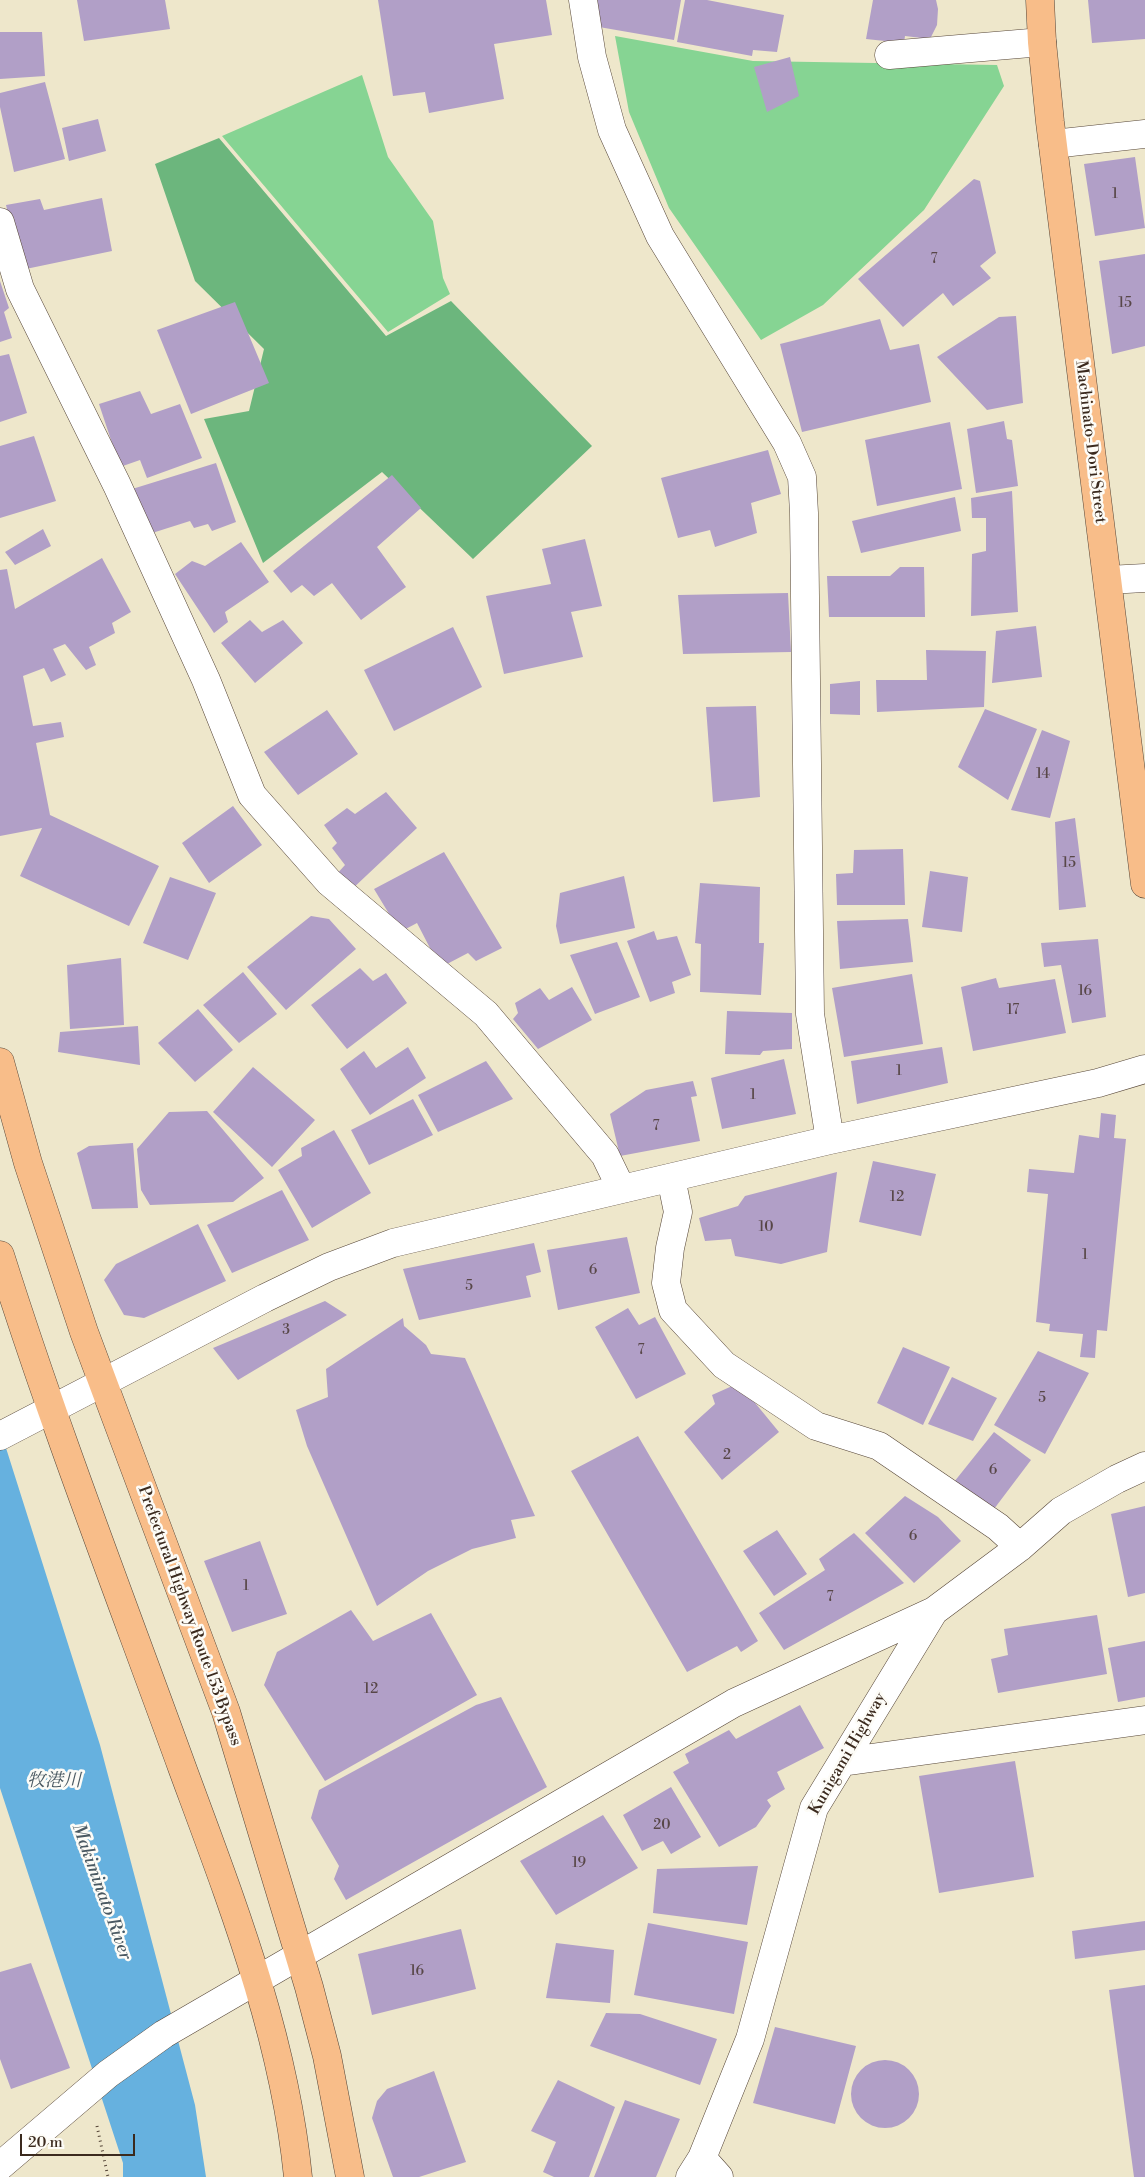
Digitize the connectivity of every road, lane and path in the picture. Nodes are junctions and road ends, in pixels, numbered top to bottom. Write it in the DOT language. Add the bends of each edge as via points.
graph roads {
  1 [pos="583,0"];
  2 [pos="1040,0"];
  3 [pos="1042,42"];
  4 [pos="889,55"];
  5 [pos="1145,134"];
  6 [pos="1053,144"];
  7 [pos="0,222"];
  8 [pos="1145,578"];
  9 [pos="1108,580"];
  10 [pos="1145,884"];
  11 [pos="0,1062"];
  12 [pos="1145,1069"];
  13 [pos="830,1140"];
  14 [pos="671,1178"];
  15 [pos="621,1188"];
  16 [pos="0,1255"];
  17 [pos="104,1383"];
  18 [pos="52,1410"];
  19 [pos="0,1436"];
  20 [pos="1145,1466"];
  21 [pos="1020,1547"];
  22 [pos="934,1611"];
  23 [pos="1145,1720"];
  24 [pos="842,1762"];
  25 [pos="300,1955"];
  26 [pos="258,1979"];
  27 [pos="86,2092"];
  28 [pos="0,2166"];
  29 [pos="704,2170"];
  30 [pos="108,2177"];
  31 [pos="298,2177"];
  32 [pos="350,2177"];
  1 -- 13 [label="street" via="592,56 612,130 660,236 787,443 802,478 810,1014"];
  2 -- 3 [label="main road, Machinato-Dori Street"];
  3 -- 4 [label="street"];
  3 -- 6 [label="main road, Machinato-Dori Street"];
  5 -- 6 [label="street"];
  6 -- 9 [label="main road, Machinato-Dori Street"];
  7 -- 15 [label="street" via="20,289 117,485 206,680 252,795 329,882 486,1014 605,1156"];
  8 -- 9 [label="street"];
  9 -- 10 [label="main road, Machinato-Dori Street"];
  11 -- 17 [label="main road, Prefectural Highway Route 153 Bypass" via="28,1163"];
  12 -- 13 [label="street" via="1098,1083"];
  13 -- 14 [label="street"];
  14 -- 15 [label="street"];
  14 -- 21 [label="street" via="678,1212 666,1283 673,1310 724,1365 816,1426 879,1446 998,1527"];
  15 -- 17 [label="street" via="393,1243 329,1267"];
  16 -- 18 [label="main road"];
  17 -- 18 [label="street"];
  17 -- 25 [label="main road, Prefectural Highway Route 153 Bypass" via="226,1712"];
  18 -- 19 [label="street"];
  18 -- 26 [label="main road"];
  20 -- 21 [label="street, Kunigami Highway" via="1061,1511"];
  21 -- 22 [label="street, Kunigami Highway"];
  22 -- 24 [label="street, Kunigami Highway"];
  22 -- 25 [label="street" via="734,1702"];
  23 -- 24 [label="street"];
  24 -- 29 [label="street, Kunigami Highway" via="814,1808 750,2039"];
  25 -- 26 [label="street"];
  25 -- 32 [label="main road, Prefectural Highway Route 153 Bypass" via="327,2056"];
  26 -- 27 [label="street" via="164,2034"];
  26 -- 31 [label="main road" via="278,2052"];
  27 -- 28 [label="street"];
  27 -- 30 [label="path" via="102,2140"];
}
